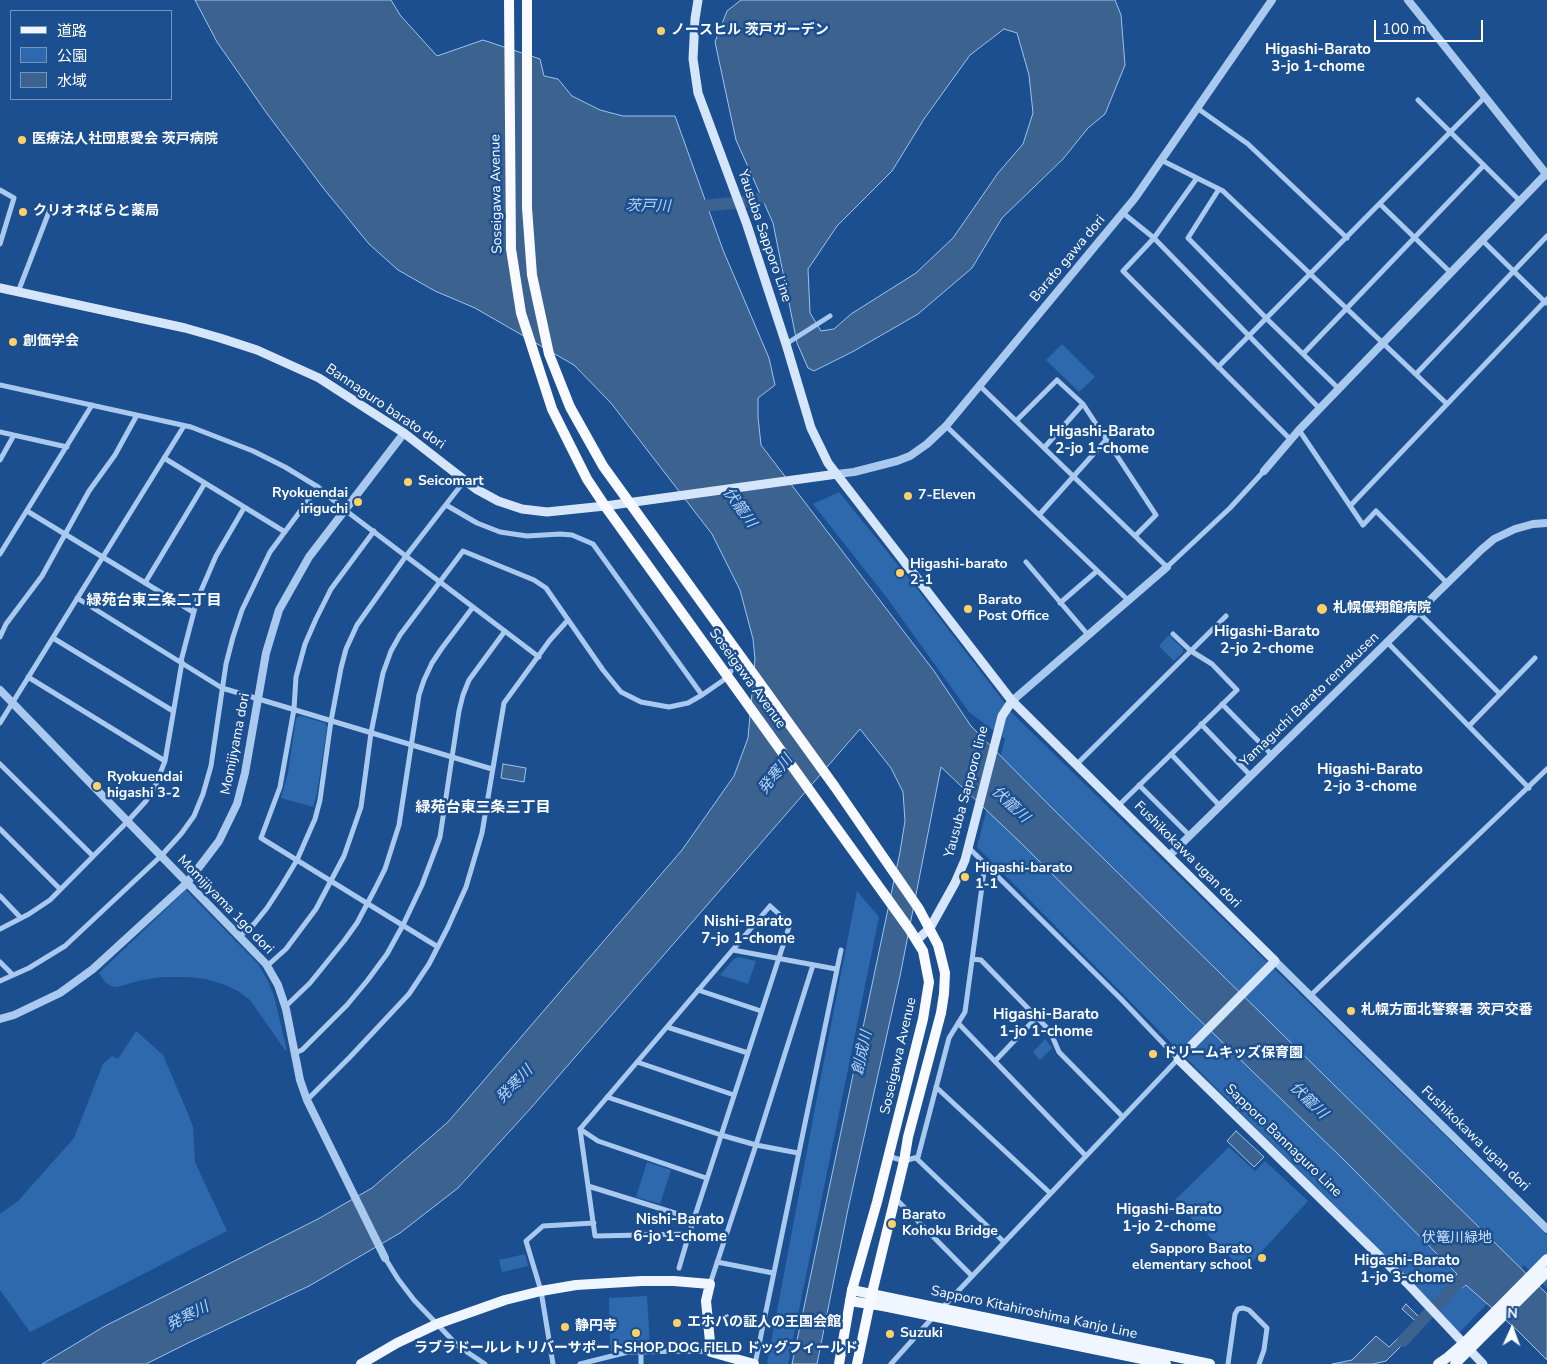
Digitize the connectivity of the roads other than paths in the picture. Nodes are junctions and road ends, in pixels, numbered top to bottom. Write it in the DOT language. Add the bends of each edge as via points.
graph roads {
  1 [pos="698,0"];
  2 [pos="1272,0"];
  3 [pos="1408,0"];
  4 [pos="509,2"];
  5 [pos="527,2"];
  6 [pos="1485,97"];
  7 [pos="1418,100"];
  8 [pos="1197,108"];
  9 [pos="1450,132"];
  10 [pos="1161,160"];
  11 [pos="1484,165"];
  12 [pos="1546,175"];
  13 [pos="1197,178"];
  14 [pos="1219,189"];
  15 [pos="0,190"];
  16 [pos="1520,201"];
  17 [pos="52,204"];
  18 [pos="1380,204"];
  19 [pos="1123,213"];
  20 [pos="1547,236"];
  21 [pos="1154,238"];
  22 [pos="1347,238"];
  23 [pos="1414,238"];
  24 [pos="1482,240"];
  25 [pos="0,244"];
  26 [pos="1514,271"];
  27 [pos="1451,273"];
  28 [pos="1311,275"];
  29 [pos="0,288"];
  30 [pos="18,292"];
  31 [pos="1546,301"];
  32 [pos="1346,308"];
  33 [pos="830,316"];
  34 [pos="1267,319"];
  35 [pos="1249,336"];
  36 [pos="789,341"];
  37 [pos="1383,343"];
  38 [pos="1303,354"];
  39 [pos="1218,367"];
  40 [pos="1416,374"];
  41 [pos="0,385"];
  42 [pos="980,386"];
  43 [pos="1339,389"];
  44 [pos="92,404"];
  45 [pos="1083,404"];
  46 [pos="1447,404"];
  47 [pos="1320,408"];
  48 [pos="138,415"];
  49 [pos="1016,421"];
  50 [pos="184,426"];
  51 [pos="946,426"];
  52 [pos="1300,430"];
  53 [pos="0,432"];
  54 [pos="404,434"];
  55 [pos="14,436"];
  56 [pos="1106,440"];
  57 [pos="1292,441"];
  58 [pos="67,447"];
  59 [pos="1044,448"];
  60 [pos="164,458"];
  61 [pos="0,460"];
  62 [pos="1264,471"];
  63 [pos="836,474"];
  64 [pos="1073,476"];
  65 [pos="465,480"];
  66 [pos="205,483"];
  67 [pos="318,487"];
  68 [pos="629,503"];
  69 [pos="446,504"];
  70 [pos="605,506"];
  71 [pos="1350,506"];
  72 [pos="244,508"];
  73 [pos="345,510"];
  74 [pos="27,511"];
  75 [pos="1039,515"];
  76 [pos="1547,523"];
  77 [pos="374,531"];
  78 [pos="285,532"];
  79 [pos="65,534"];
  80 [pos="1135,536"];
  81 [pos="0,554"];
  82 [pos="406,556"];
  83 [pos="102,558"];
  84 [pos="1026,562"];
  85 [pos="1168,567"];
  86 [pos="1097,571"];
  87 [pos="440,582"];
  88 [pos="145,583"];
  89 [pos="1447,584"];
  90 [pos="77,598"];
  91 [pos="1129,602"];
  92 [pos="1060,603"];
  93 [pos="473,607"];
  94 [pos="193,612"];
  95 [pos="1418,612"];
  96 [pos="1226,616"];
  97 [pos="568,620"];
  98 [pos="505,631"];
  99 [pos="1173,634"];
  100 [pos="1089,636"];
  101 [pos="0,637"];
  102 [pos="53,638"];
  103 [pos="1387,642"];
  104 [pos="1191,651"];
  105 [pos="740,656"];
  106 [pos="539,657"];
  107 [pos="1535,658"];
  108 [pos="181,661"];
  109 [pos="28,677"];
  110 [pos="728,677"];
  111 [pos="222,688"];
  112 [pos="0,690"];
  113 [pos="1500,694"];
  114 [pos="702,695"];
  115 [pos="258,698"];
  116 [pos="1012,701"];
  117 [pos="13,703"];
  118 [pos="1222,704"];
  119 [pos="294,709"];
  120 [pos="174,711"];
  121 [pos="332,721"];
  122 [pos="0,723"];
  123 [pos="1201,724"];
  124 [pos="1469,726"];
  125 [pos="371,733"];
  126 [pos="411,745"];
  127 [pos="1171,754"];
  128 [pos="1272,755"];
  129 [pos="452,757"];
  130 [pos="165,761"];
  131 [pos="0,764"];
  132 [pos="1076,765"];
  133 [pos="1547,769"];
  134 [pos="492,770"];
  135 [pos="1251,776"];
  136 [pos="1139,785"];
  137 [pos="1528,788"];
  138 [pos="1118,806"];
  139 [pos="1220,806"];
  140 [pos="127,822"];
  141 [pos="0,829"];
  142 [pos="1190,836"];
  143 [pos="969,848"];
  144 [pos="93,856"];
  145 [pos="161,856"];
  146 [pos="1169,856"];
  147 [pos="297,860"];
  148 [pos="985,864"];
  149 [pos="331,882"];
  150 [pos="187,883"];
  151 [pos="60,889"];
  152 [pos="0,896"];
  153 [pos="367,904"];
  154 [pos="21,918"];
  155 [pos="403,925"];
  156 [pos="930,928"];
  157 [pos="0,929"];
  158 [pos="240,936"];
  159 [pos="917,940"];
  160 [pos="438,947"];
  161 [pos="733,950"];
  162 [pos="841,950"];
  163 [pos="779,958"];
  164 [pos="972,959"];
  165 [pos="1275,961"];
  166 [pos="0,962"];
  167 [pos="813,965"];
  168 [pos="267,966"];
  169 [pos="836,969"];
  170 [pos="13,975"];
  171 [pos="0,981"];
  172 [pos="698,990"];
  173 [pos="1310,996"];
  174 [pos="285,1007"];
  175 [pos="761,1011"];
  176 [pos="1037,1017"];
  177 [pos="0,1019"];
  178 [pos="958,1023"];
  179 [pos="667,1026"];
  180 [pos="295,1053"];
  181 [pos="748,1053"];
  182 [pos="1178,1059"];
  183 [pos="994,1061"];
  184 [pos="637,1062"];
  185 [pos="936,1087"];
  186 [pos="734,1095"];
  187 [pos="607,1097"];
  188 [pos="307,1100"];
  189 [pos="1123,1117"];
  190 [pos="580,1129"];
  191 [pos="721,1135"];
  192 [pos="756,1145"];
  193 [pos="798,1153"];
  194 [pos="888,1156"];
  195 [pos="1086,1156"];
  196 [pos="916,1158"];
  197 [pos="904,1161"];
  198 [pos="706,1178"];
  199 [pos="588,1186"];
  200 [pos="1050,1194"];
  201 [pos="895,1198"];
  202 [pos="694,1219"];
  203 [pos="594,1223"];
  204 [pos="1547,1229"];
  205 [pos="689,1234"];
  206 [pos="1004,1242"];
  207 [pos="385,1258"];
  208 [pos="717,1262"];
  209 [pos="679,1268"];
  210 [pos="1545,1268"];
  211 [pos="773,1273"];
  212 [pos="972,1276"];
  213 [pos="710,1284"];
  214 [pos="852,1290"];
  215 [pos="541,1291"];
  216 [pos="872,1293"];
  217 [pos="850,1301"];
  218 [pos="869,1304"];
  219 [pos="941,1308"];
  220 [pos="933,1317"];
  221 [pos="437,1324"];
  222 [pos="1467,1346"];
  223 [pos="641,1351"];
  224 [pos="711,1352"];
  225 [pos="594,1362"];
  226 [pos="361,1364"];
  227 [pos="485,1364"];
  228 [pos="553,1364"];
  229 [pos="580,1364"];
  230 [pos="641,1364"];
  231 [pos="755,1364"];
  232 [pos="839,1364"];
  233 [pos="857,1364"];
  234 [pos="891,1364"];
  235 [pos="1166,1364"];
  236 [pos="1210,1364"];
  237 [pos="1228,1364"];
  238 [pos="1259,1364"];
  239 [pos="1438,1364"];
  240 [pos="1455,1364"];
  241 [pos="1484,1364"];
  1 -- 36 [label="main road, Yausuba Sapporo Line" via="693,59 698,93"];
  2 -- 8 [label="street, Barato gawa dori"];
  3 -- 6 [label="street"];
  4 -- 70 [label="highway, Soseigawa Avenue" via="511,249 521,314 552,409 587,479"];
  5 -- 68 [label="highway, Soseigawa Avenue" via="527,208 532,275 549,354 570,407 603,466"];
  6 -- 9 [label="street"];
  6 -- 12 [label="street"];
  7 -- 9 [label="street"];
  8 -- 10 [label="street, Barato gawa dori"];
  8 -- 22 [label="street" via="1248,144"];
  9 -- 11 [label="street"];
  9 -- 18 [label="street"];
  10 -- 13 [label="street"];
  10 -- 19 [label="street, Barato gawa dori"];
  11 -- 16 [label="street"];
  11 -- 23 [label="street"];
  12 -- 16 [label="street"];
  13 -- 14 [label="street"];
  13 -- 21 [label="street"];
  14 -- 28 [label="street"];
  14 -- 34 [label="street" via="1188,238"];
  15 -- 25 [label="street" via="14,198"];
  16 -- 24 [label="street"];
  17 -- 30 [label="street"];
  18 -- 22 [label="street"];
  18 -- 23 [label="street"];
  19 -- 21 [label="street"];
  19 -- 42 [label="street, Barato gawa dori"];
  20 -- 26 [label="street"];
  21 -- 35 [label="street"];
  21 -- 39 [label="street" via="1123,272"];
  22 -- 28 [label="street"];
  23 -- 27 [label="street"];
  23 -- 32 [label="street"];
  24 -- 26 [label="street"];
  24 -- 27 [label="street"];
  26 -- 31 [label="street"];
  26 -- 40 [label="street"];
  27 -- 37 [label="street"];
  28 -- 32 [label="street"];
  28 -- 34 [label="street"];
  29 -- 30 [label="main road, Bannaguro barato dori"];
  30 -- 54 [label="main road, Bannaguro barato dori" via="185,328 257,350 319,378"];
  31 -- 46 [label="street"];
  32 -- 37 [label="street"];
  32 -- 38 [label="street"];
  33 -- 36 [label="street"];
  34 -- 35 [label="street"];
  34 -- 38 [label="street"];
  35 -- 39 [label="street"];
  35 -- 47 [label="street"];
  36 -- 63 [label="main road, Yausuba Sapporo Line" via="811,428"];
  37 -- 40 [label="street"];
  37 -- 43 [label="street"];
  38 -- 43 [label="street"];
  39 -- 57 [label="street"];
  40 -- 46 [label="street"];
  41 -- 44 [label="street"];
  42 -- 49 [label="street"];
  42 -- 51 [label="street, Barato gawa dori"];
  43 -- 47 [label="street"];
  44 -- 48 [label="street"];
  44 -- 58 [label="street"];
  45 -- 49 [label="street" via="1058,380"];
  45 -- 56 [label="street"];
  45 -- 59 [label="street"];
  46 -- 71 [label="street"];
  47 -- 52 [label="street"];
  48 -- 50 [label="street"];
  48 -- 79 [label="street"];
  49 -- 59 [label="street"];
  50 -- 60 [label="street"];
  50 -- 67 [label="street" via="253,451"];
  51 -- 63 [label="street, Barato gawa dori" via="910,456"];
  51 -- 75 [label="street"];
  52 -- 57 [label="street"];
  52 -- 71 [label="street"];
  53 -- 55 [label="street"];
  54 -- 65 [label="main road, Bannaguro barato dori"];
  54 -- 73 [label="street, Momijiyama dori"];
  55 -- 58 [label="street"];
  55 -- 61 [label="street"];
  56 -- 64 [label="street"];
  56 -- 80 [label="street" via="1156,515"];
  57 -- 62 [label="street"];
  58 -- 74 [label="street"];
  59 -- 64 [label="street"];
  60 -- 66 [label="street"];
  60 -- 83 [label="street"];
  62 -- 85 [label="street"];
  63 -- 68 [label="main road, Bannaguro barato dori"];
  63 -- 116 [label="main road, Fushikokawa ugan dori"];
  64 -- 75 [label="street"];
  64 -- 80 [label="street"];
  65 -- 69 [label="street"];
  65 -- 70 [label="main road, Bannaguro barato dori" via="522,510 547,512"];
  66 -- 72 [label="street"];
  66 -- 88 [label="street"];
  67 -- 73 [label="street"];
  67 -- 78 [label="street"];
  68 -- 70 [label="main road, Bannaguro barato dori"];
  68 -- 105 [label="highway, Soseigawa Avenue"];
  69 -- 82 [label="street"];
  69 -- 114 [label="street" via="477,523 511,535 572,535 593,544"];
  70 -- 110 [label="highway, Soseigawa Avenue"];
  71 -- 89 [label="street" via="1363,525 1376,511"];
  72 -- 78 [label="street"];
  72 -- 94 [label="street" via="216,556"];
  73 -- 77 [label="street"];
  73 -- 115 [label="street, Momijiyama dori" via="309,557 279,610 266,653"];
  74 -- 79 [label="street"];
  74 -- 81 [label="street"];
  75 -- 86 [label="street"];
  76 -- 89 [label="street, Yamaguchi Barato renrakusen" via="1515,529 1494,539"];
  77 -- 82 [label="street"];
  77 -- 119 [label="street" via="331,589 316,619 296,677"];
  78 -- 111 [label="street" via="270,552 242,610 232,637"];
  79 -- 83 [label="street"];
  79 -- 101 [label="street" via="42,576"];
  80 -- 85 [label="street"];
  82 -- 87 [label="street"];
  82 -- 121 [label="street" via="357,625 346,649"];
  83 -- 88 [label="street"];
  83 -- 90 [label="street"];
  84 -- 92 [label="street"];
  85 -- 91 [label="street"];
  86 -- 91 [label="street"];
  86 -- 92 [label="street"];
  87 -- 93 [label="street"];
  87 -- 97 [label="street" via="462,551 534,580 546,588"];
  87 -- 125 [label="street" via="400,634 391,651 383,673"];
  88 -- 94 [label="street"];
  89 -- 95 [label="street, Yamaguchi Barato renrakusen"];
  90 -- 102 [label="street"];
  90 -- 108 [label="street"];
  91 -- 100 [label="street"];
  92 -- 100 [label="street"];
  93 -- 98 [label="street"];
  93 -- 126 [label="street" via="442,648 424,680"];
  94 -- 108 [label="street"];
  95 -- 103 [label="street, Yamaguchi Barato renrakusen"];
  95 -- 113 [label="street"];
  96 -- 104 [label="street"];
  97 -- 106 [label="street"];
  97 -- 114 [label="street" via="621,692 641,702 670,707 688,703"];
  98 -- 106 [label="street"];
  98 -- 129 [label="street" via="469,680 459,711"];
  99 -- 104 [label="street"];
  100 -- 116 [label="street"];
  102 -- 109 [label="street"];
  102 -- 120 [label="street"];
  103 -- 124 [label="street"];
  103 -- 128 [label="street, Yamaguchi Barato renrakusen"];
  104 -- 118 [label="street" via="1212,664 1237,690"];
  104 -- 132 [label="street"];
  105 -- 110 [label="street"];
  105 -- 156 [label="highway, Soseigawa Avenue" via="835,787"];
  106 -- 134 [label="street" via="504,704"];
  107 -- 113 [label="street"];
  108 -- 111 [label="street"];
  108 -- 120 [label="street"];
  109 -- 117 [label="street"];
  109 -- 130 [label="street"];
  110 -- 114 [label="street"];
  110 -- 159 [label="highway, Soseigawa Avenue"];
  111 -- 115 [label="street"];
  111 -- 145 [label="street" via="211,766 203,794 194,816"];
  112 -- 117 [label="street, Momijiyama 1go dori"];
  113 -- 124 [label="street"];
  115 -- 119 [label="street"];
  115 -- 150 [label="street, Momijiyama dori" via="237,804 219,841"];
  116 -- 132 [label="main road, Fushikokawa ugan dori"];
  116 -- 143 [label="main road, Yausuba Sapporo line" via="1002,716"];
  117 -- 122 [label="street"];
  117 -- 140 [label="street, Momijiyama 1go dori"];
  118 -- 123 [label="street"];
  118 -- 128 [label="street"];
  119 -- 121 [label="street"];
  119 -- 147 [label="street" via="280,787 261,838"];
  120 -- 130 [label="street"];
  121 -- 125 [label="street"];
  121 -- 147 [label="street" via="320,800"];
  123 -- 127 [label="street"];
  123 -- 135 [label="street"];
  124 -- 137 [label="street"];
  125 -- 126 [label="street"];
  125 -- 149 [label="street" via="361,807"];
  126 -- 129 [label="street"];
  126 -- 153 [label="street" via="399,824 384,869"];
  127 -- 136 [label="street"];
  127 -- 139 [label="street"];
  128 -- 135 [label="street, Yamaguchi Barato renrakusen"];
  129 -- 134 [label="street"];
  129 -- 155 [label="street" via="440,837"];
  130 -- 140 [label="street" via="146,801"];
  131 -- 144 [label="street"];
  132 -- 138 [label="main road, Fushikokawa ugan dori"];
  133 -- 137 [label="street"];
  134 -- 160 [label="street" via="482,834 466,887"];
  135 -- 139 [label="street, Yamaguchi Barato renrakusen"];
  136 -- 138 [label="street"];
  136 -- 142 [label="street"];
  137 -- 173 [label="street"];
  138 -- 146 [label="main road, Fushikokawa ugan dori"];
  139 -- 142 [label="street, Yamaguchi Barato renrakusen"];
  140 -- 144 [label="street"];
  140 -- 145 [label="street, Momijiyama 1go dori"];
  141 -- 151 [label="street"];
  142 -- 146 [label="street, Yamaguchi Barato renrakusen"];
  143 -- 148 [label="street"];
  143 -- 156 [label="main road, Yausuba Sapporo line"];
  144 -- 151 [label="street"];
  145 -- 150 [label="street, Momijiyama 1go dori"];
  145 -- 170 [label="street" via="65,946"];
  146 -- 165 [label="main road, Fushikokawa ugan dori"];
  147 -- 149 [label="street"];
  147 -- 158 [label="street" via="267,908"];
  148 -- 164 [label="street"];
  148 -- 182 [label="street"];
  149 -- 153 [label="street"];
  149 -- 168 [label="street" via="301,931"];
  150 -- 158 [label="street, Momijiyama 1go dori"];
  150 -- 177 [label="street, Momijiyama dori" via="93,969 60,993"];
  151 -- 154 [label="street" via="50,900"];
  152 -- 154 [label="street"];
  153 -- 155 [label="street"];
  153 -- 174 [label="street" via="330,960"];
  154 -- 157 [label="street"];
  155 -- 160 [label="street"];
  155 -- 180 [label="street" via="386,954 347,1006"];
  156 -- 159 [label="main road, Yausuba Sapporo line"];
  156 -- 197 [label="highway, Soseigawa Avenue" via="938,944 945,973 944,994"];
  158 -- 168 [label="street, Momijiyama 1go dori"];
  159 -- 194 [label="highway, Soseigawa Avenue" via="923,951 929,982 924,1019"];
  160 -- 188 [label="street" via="409,994"];
  161 -- 163 [label="street"];
  161 -- 163 [label="street" via="770,906 790,924"];
  161 -- 172 [label="street"];
  162 -- 169 [label="street"];
  163 -- 167 [label="street"];
  163 -- 175 [label="street"];
  164 -- 176 [label="street" via="981,960"];
  164 -- 178 [label="street" via="965,1012"];
  165 -- 173 [label="street, Fushikokawa ugan dori"];
  165 -- 182 [label="main road"];
  166 -- 170 [label="street"];
  167 -- 169 [label="street"];
  167 -- 192 [label="street"];
  168 -- 174 [label="street, Momijiyama 1go dori"];
  169 -- 193 [label="street"];
  170 -- 171 [label="street"];
  172 -- 175 [label="street"];
  172 -- 179 [label="street"];
  173 -- 204 [label="street, Fushikokawa ugan dori"];
  174 -- 180 [label="street, Momijiyama 1go dori"];
  175 -- 181 [label="street"];
  176 -- 183 [label="street"];
  176 -- 189 [label="street" via="1050,1030 1059,1052"];
  178 -- 183 [label="street"];
  178 -- 185 [label="street" via="949,1038"];
  179 -- 181 [label="street"];
  179 -- 184 [label="street"];
  180 -- 188 [label="street, Momijiyama 1go dori"];
  181 -- 186 [label="street"];
  182 -- 189 [label="street"];
  182 -- 222 [label="main road, Sapporo Bannaguro Line" via="1396,1271"];
  183 -- 195 [label="street"];
  184 -- 186 [label="street"];
  184 -- 187 [label="street"];
  185 -- 196 [label="street"];
  185 -- 200 [label="street"];
  186 -- 191 [label="street"];
  187 -- 190 [label="street"];
  187 -- 191 [label="street"];
  188 -- 207 [label="street, Momijiyama 1go dori"];
  189 -- 195 [label="street"];
  190 -- 198 [label="street" via="598,1141"];
  190 -- 199 [label="street"];
  191 -- 192 [label="street"];
  191 -- 198 [label="street"];
  192 -- 193 [label="street"];
  192 -- 208 [label="street"];
  193 -- 211 [label="street"];
  194 -- 197 [label="street"];
  194 -- 214 [label="highway, Soseigawa Avenue"];
  195 -- 200 [label="street"];
  196 -- 197 [label="street"];
  196 -- 206 [label="street"];
  197 -- 201 [label="highway, Soseigawa Avenue"];
  198 -- 202 [label="street"];
  199 -- 202 [label="street"];
  199 -- 203 [label="street"];
  200 -- 206 [label="street"];
  201 -- 212 [label="street"];
  201 -- 216 [label="highway, Soseigawa Avenue"];
  202 -- 205 [label="street"];
  203 -- 205 [label="street" via="596,1236"];
  203 -- 215 [label="street" via="543,1226 526,1241"];
  205 -- 209 [label="street"];
  206 -- 212 [label="street"];
  207 -- 221 [label="street" via="405,1290"];
  208 -- 211 [label="street"];
  208 -- 213 [label="street"];
  210 -- 222 [label="main road"];
  211 -- 231 [label="street"];
  212 -- 219 [label="street"];
  213 -- 215 [label="main road" via="642,1281 584,1284"];
  213 -- 224 [label="main road" via="706,1301"];
  214 -- 216 [label="main road, Sapporo Kitahiroshima Kanjo Line"];
  214 -- 217 [label="highway, Soseigawa Avenue"];
  215 -- 221 [label="main road"];
  215 -- 228 [label="street"];
  216 -- 218 [label="highway, Soseigawa Avenue"];
  216 -- 219 [label="main road, Sapporo Kitahiroshima Kanjo Line"];
  217 -- 218 [label="main road, Sapporo Kitahiroshima Kanjo Line"];
  217 -- 232 [label="highway, Soseigawa Avenue"];
  218 -- 220 [label="main road, Sapporo Kitahiroshima Kanjo Line"];
  218 -- 233 [label="highway, Soseigawa Avenue"];
  219 -- 220 [label="street"];
  219 -- 236 [label="main road, Sapporo Kitahiroshima Kanjo Line"];
  220 -- 234 [label="street"];
  220 -- 235 [label="main road, Sapporo Kitahiroshima Kanjo Line"];
  221 -- 226 [label="main road"];
  221 -- 227 [label="street" via="458,1346"];
  222 -- 239 [label="main road"];
  222 -- 240 [label="main road"];
  222 -- 241 [label="main road, Sapporo Bannaguro Line"];
  223 -- 224 [label="street"];
  223 -- 225 [label="street"];
  223 -- 230 [label="street"];
  224 -- 231 [label="main road"];
  225 -- 229 [label="street"];
  237 -- 238 [label="street" via="1236,1314 1242,1308 1249,1310 1267,1328"];
}
